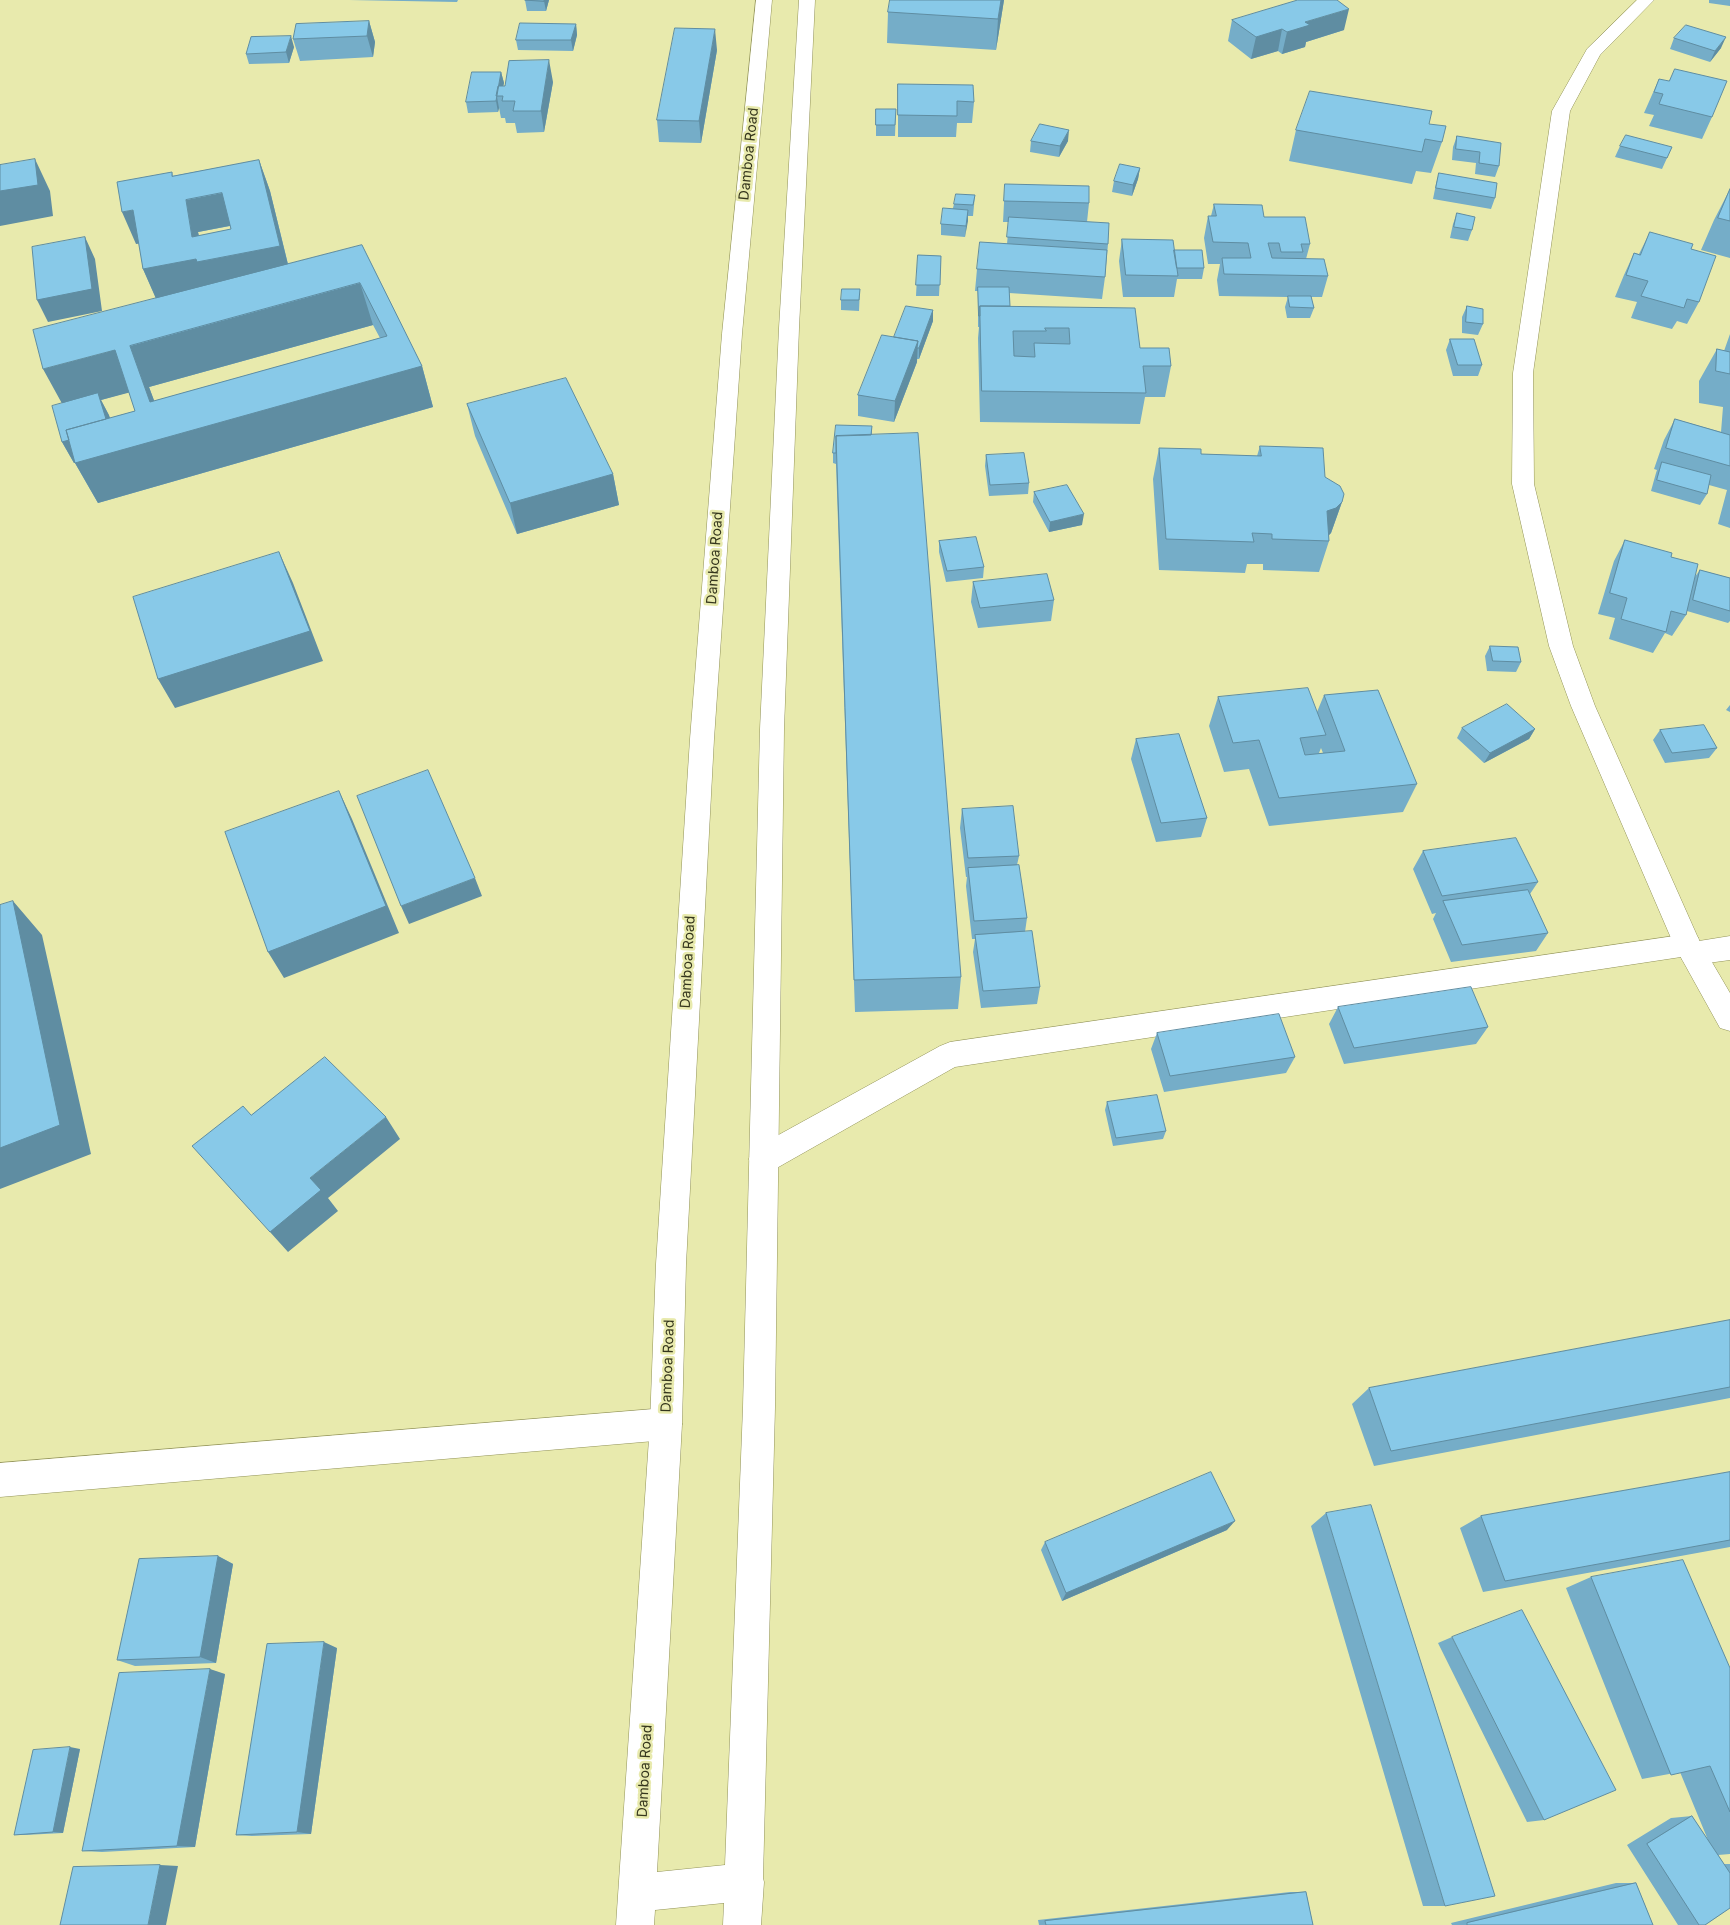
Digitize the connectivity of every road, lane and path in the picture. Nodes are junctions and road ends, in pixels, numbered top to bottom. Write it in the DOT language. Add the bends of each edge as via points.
graph roads {
  1 [pos="764,0"];
  2 [pos="807,0"];
  3 [pos="1646,0"];
  4 [pos="1730,948"];
  5 [pos="1690,949"];
  6 [pos="1730,1019"];
  7 [pos="764,1159"];
  8 [pos="666,1424"];
  9 [pos="0,1480"];
  10 [pos="744,1882"];
  11 [pos="636,1909"];
  12 [pos="742,1925"];
  1 -- 8 [label="main road, Damboa Road" via="732,334 702,739 671,1254"];
  2 -- 7 [label="main road" via="772,729"];
  3 -- 5 [label="main road" via="1592,53 1561,111 1523,373 1524,484 1561,646 1583,706"];
  4 -- 5 [label="main road"];
  5 -- 6 [label="main road"];
  5 -- 7 [label="main road" via="950,1055"];
  7 -- 10 [label="main road"];
  8 -- 9 [label="main road"];
  8 -- 11 [label="main road, Damboa Road"];
  10 -- 11 [label="main road"];
  10 -- 12 [label="main road"];
}
